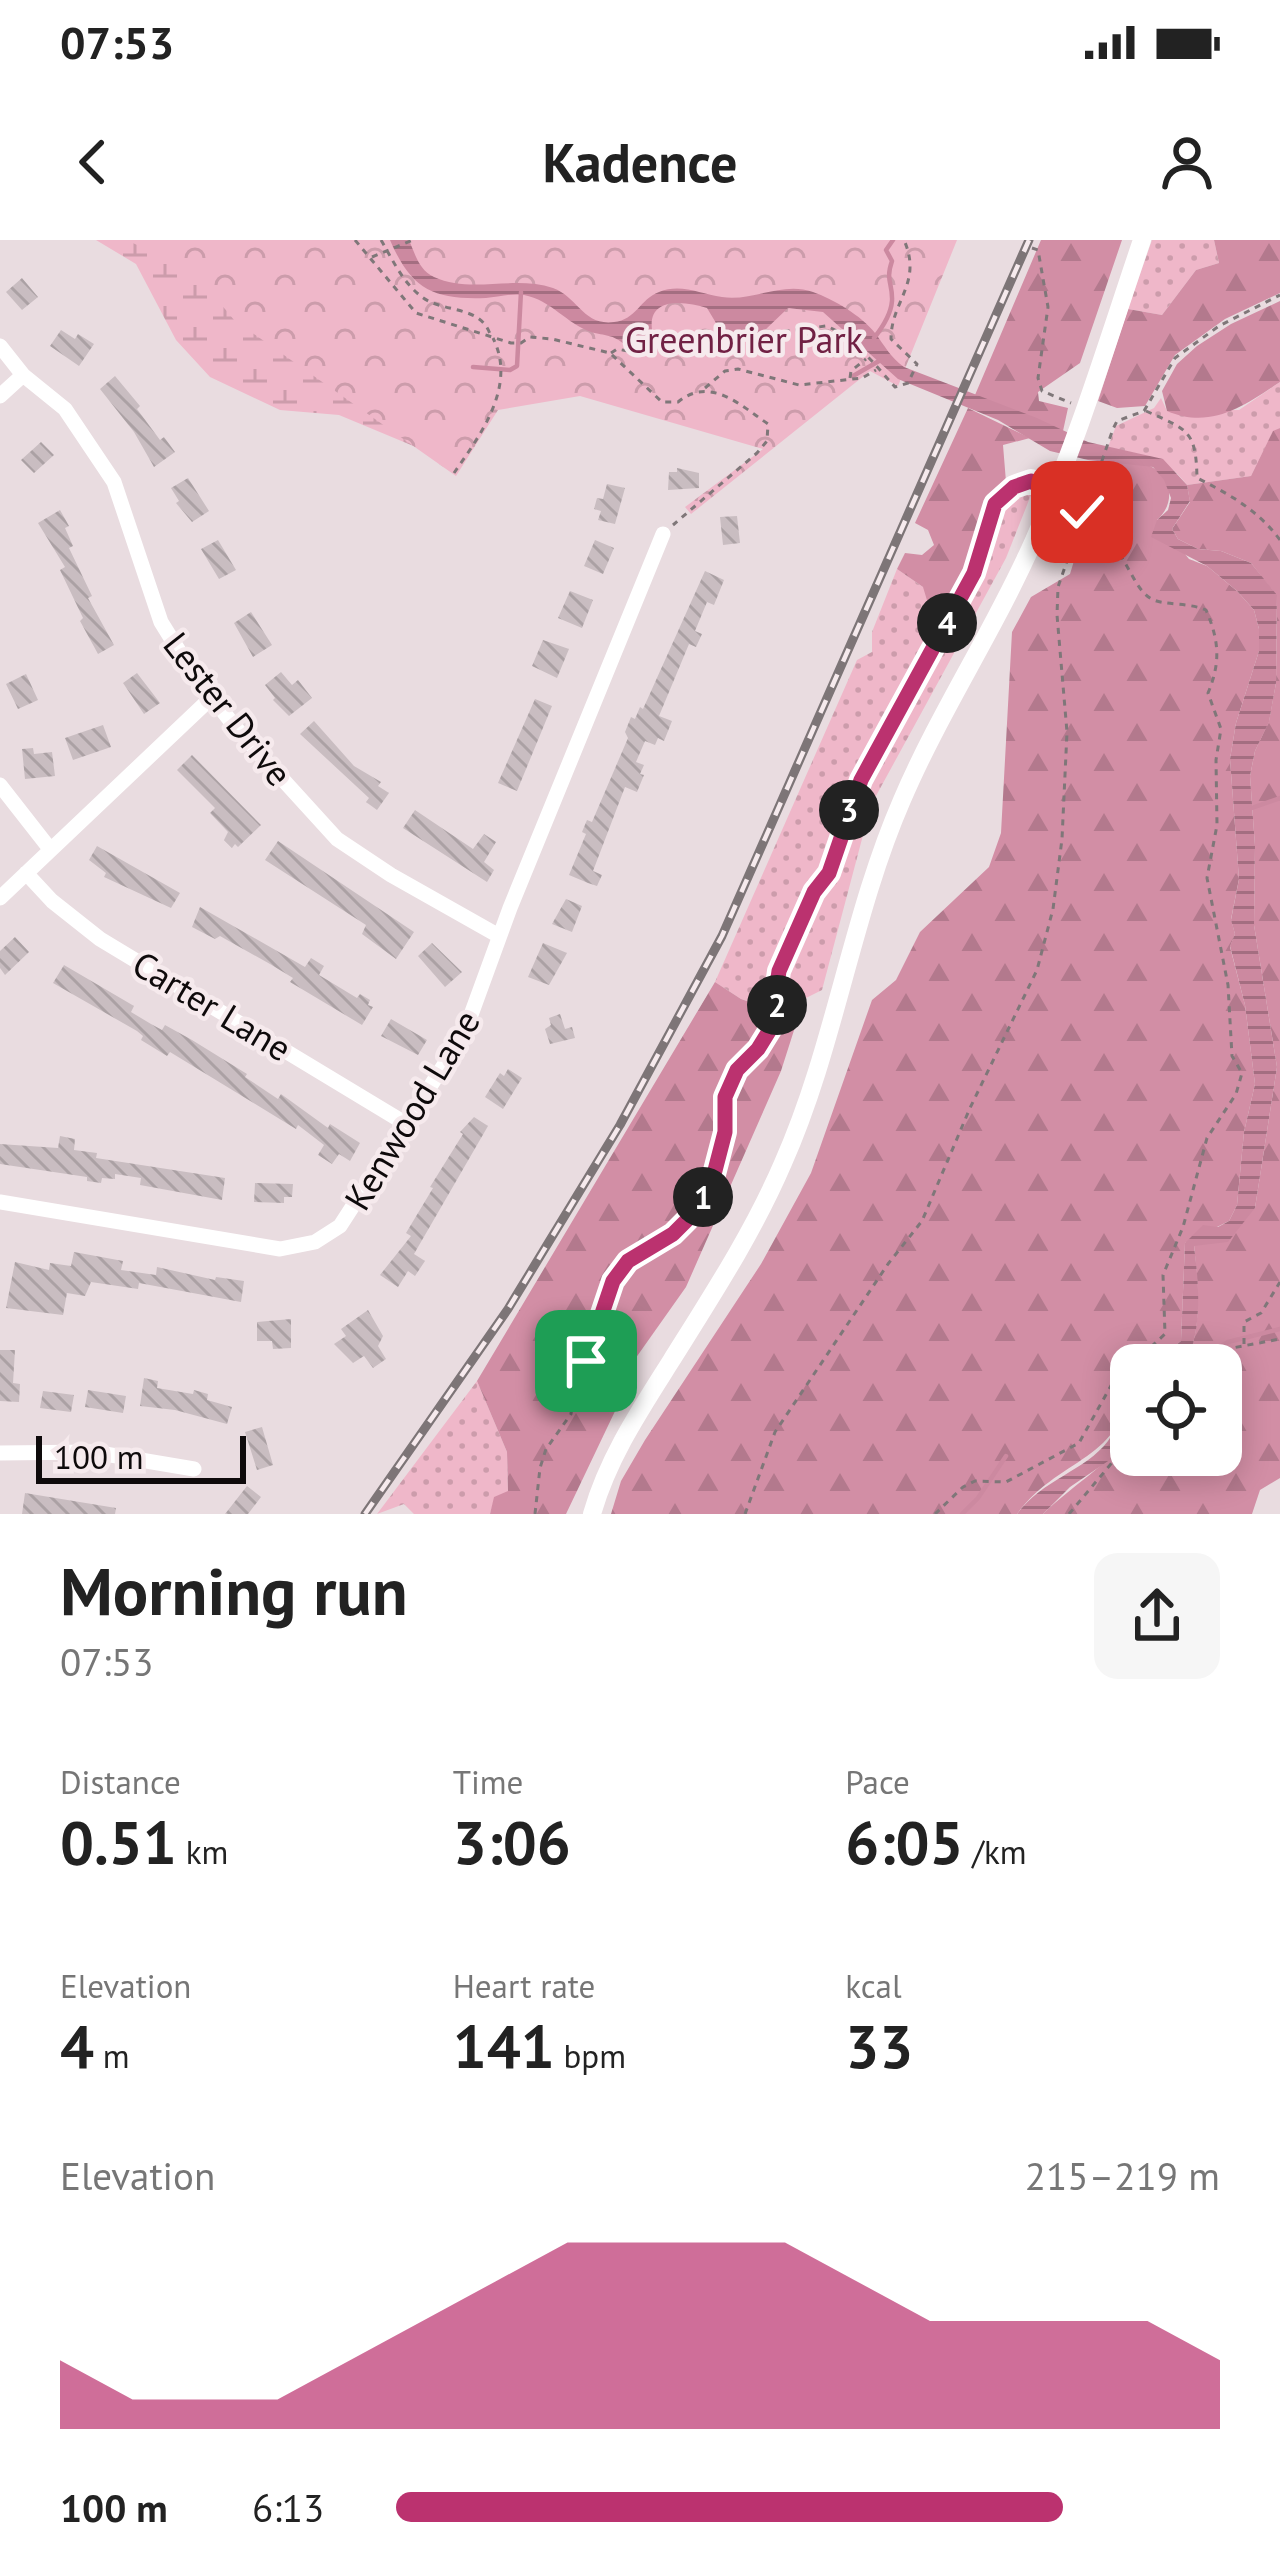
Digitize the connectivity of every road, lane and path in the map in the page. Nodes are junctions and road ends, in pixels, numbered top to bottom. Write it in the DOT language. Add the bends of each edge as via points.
graph roads {
  1 [pos="355,240"];
  2 [pos="381,240"];
  3 [pos="413,240"];
  4 [pos="904,240"];
  5 [pos="1142,240"];
  6 [pos="1032,248"];
  7 [pos="388,251"];
  8 [pos="372,257"];
  9 [pos="1280,295"];
  10 [pos="491,336"];
  11 [pos="0,346"];
  12 [pos="611,354"];
  13 [pos="868,358"];
  14 [pos="878,369"];
  15 [pos="23,374"];
  16 [pos="852,379"];
  17 [pos="704,390"];
  18 [pos="0,396"];
  19 [pos="1083,406"];
  20 [pos="1144,411"];
  21 [pos="1102,412"];
  22 [pos="1117,421"];
  23 [pos="454,473"];
  24 [pos="1048,491"];
  25 [pos="1079,521"];
  26 [pos="663,534"];
  27 [pos="1280,540"];
  28 [pos="212,697"];
  29 [pos="0,785"];
  30 [pos="50,848"];
  31 [pos="26,873"];
  32 [pos="0,898"];
  33 [pos="499,936"];
  34 [pos="408,1125"];
  35 [pos="0,1202"];
  36 [pos="1280,1282"];
  37 [pos="1280,1340"];
  38 [pos="1244,1346"];
  39 [pos="0,1454"];
  40 [pos="1110,1465"];
  41 [pos="194,1468"];
  42 [pos="535,1514"];
  43 [pos="592,1514"];
  44 [pos="745,1514"];
  45 [pos="935,1514"];
  46 [pos="1069,1514"];
  1 -- 8 [label="path"];
  2 -- 7 [label="path"];
  3 -- 7 [label="path"];
  4 -- 14 [label="path" via="911,265 891,339 917,364 908,383 895,387"];
  5 -- 43 [label="main road" via="1033,543 902,799 815,1085 782,1166 738,1253 622,1439"];
  6 -- 19 [label="path" via="1048,308 1042,391"];
  7 -- 8 [label="path"];
  7 -- 10 [label="path" via="426,300 479,318"];
  8 -- 10 [label="path" via="410,309"];
  9 -- 20 [label="path" via="1175,358"];
  10 -- 12 [label="path" via="511,343 552,339"];
  10 -- 23 [label="path" via="501,369 493,415"];
  11 -- 15 [label="street, Lester Drive"];
  12 -- 13 [label="path" via="689,335 739,343 826,326"];
  12 -- 17 [label="path" via="662,402"];
  13 -- 14 [label="path"];
  13 -- 16 [label="path"];
  14 -- 16 [label="path"];
  15 -- 18 [label="street"];
  15 -- 28 [label="street, Lester Drive" via="65,409 114,482 161,622"];
  16 -- 17 [label="path" via="799,385 738,369"];
  17 -- 26 [label="path" via="769,424 767,441"];
  20 -- 22 [label="path"];
  20 -- 27 [label="path" via="1188,430 1199,452 1197,478 1238,499"];
  21 -- 22 [label="path"];
  22 -- 25 [label="path"];
  24 -- 42 [label="path" via="1031,481 995,504 974,573 861,780 829,873 779,971 771,1028 725,1097 712,1182 673,1234 628,1261 613,1281 571,1414 546,1449"];
  25 -- 44 [label="path" via="1058,587 1067,732 1062,839 1037,970 922,1221 775,1432"];
  25 -- 45 [label="path" via="1110,543 1149,598 1206,610 1218,637 1208,693 1221,729 1217,825 1207,878 1232,1056 1242,1073 1207,1138 1163,1275 1165,1334 1113,1382 1079,1443 1006,1482 975,1481"];
  26 -- 33 [label="street, Kenwood Lane"];
  28 -- 30 [label="street"];
  28 -- 33 [label="street, Lester Drive" via="337,839"];
  29 -- 30 [label="street"];
  30 -- 31 [label="street"];
  31 -- 32 [label="street"];
  31 -- 34 [label="street, Carter Lane" via="100,939"];
  33 -- 34 [label="street, Kenwood Lane" via="464,1034"];
  34 -- 35 [label="street, Kenwood Lane" via="340,1226 296,1248"];
  36 -- 38 [label="path" via="1261,1313 1244,1322"];
  37 -- 38 [label="path"];
  39 -- 41 [label="street" via="93,1452"];
  40 -- 46 [label="path"];
}
